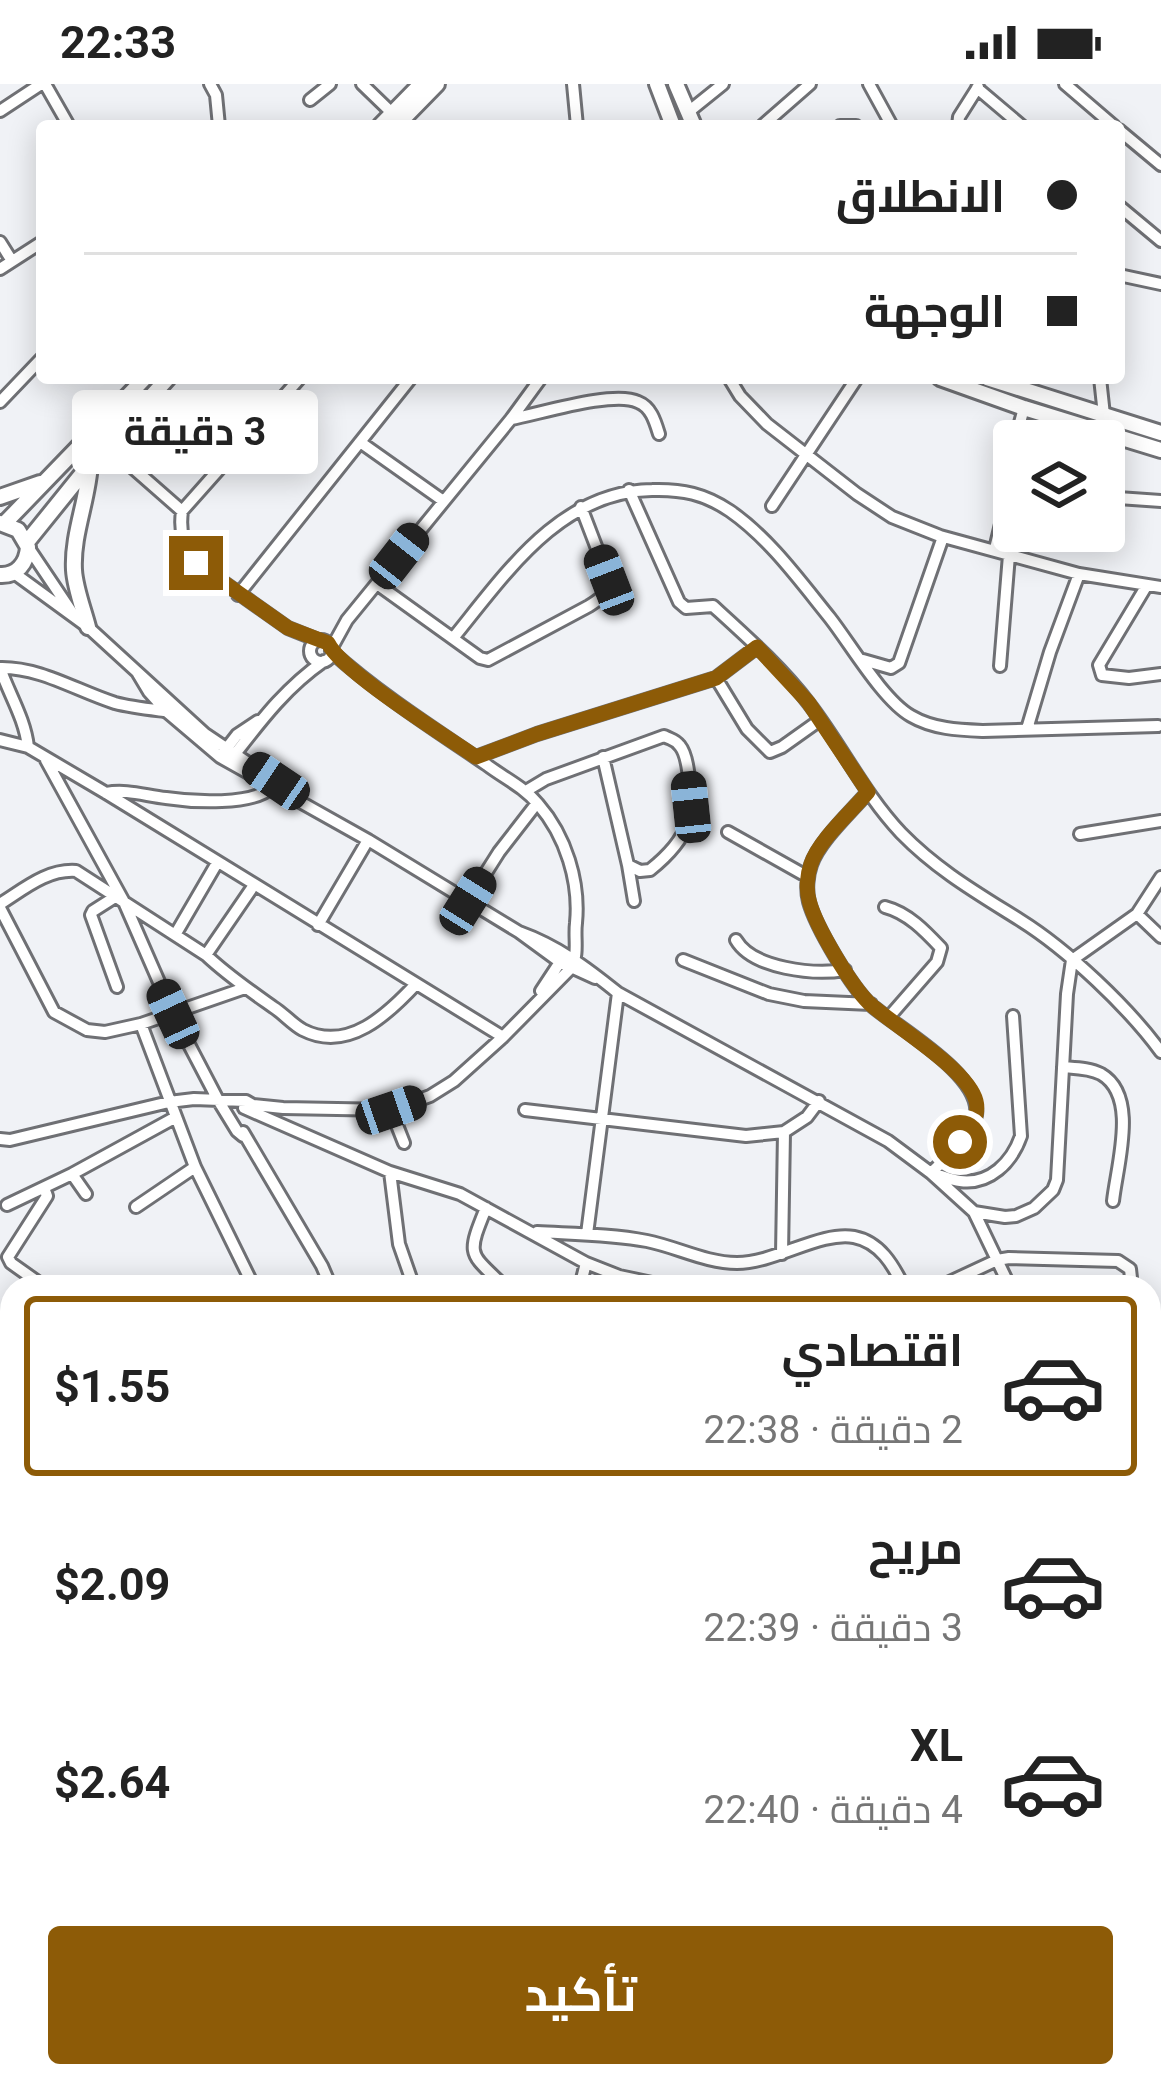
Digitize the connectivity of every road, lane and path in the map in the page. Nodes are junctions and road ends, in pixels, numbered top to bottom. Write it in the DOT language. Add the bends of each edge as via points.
graph roads {
  1 [pos="43,84"];
  2 [pos="210,84"];
  3 [pos="330,84"];
  4 [pos="362,84"];
  5 [pos="421,84"];
  6 [pos="437,84"];
  7 [pos="573,84"];
  8 [pos="657,84"];
  9 [pos="676,84"];
  10 [pos="723,84"];
  11 [pos="810,84"];
  12 [pos="869,84"];
  13 [pos="1065,84"];
  14 [pos="978,86"];
  15 [pos="310,100"];
  16 [pos="0,111"];
  17 [pos="691,119"];
  18 [pos="65,120"];
  19 [pos="218,120"];
  20 [pos="394,120"];
  21 [pos="576,120"];
  22 [pos="671,120"];
  23 [pos="769,120"];
  24 [pos="889,120"];
  25 [pos="959,120"];
  26 [pos="1015,120"];
  27 [pos="1104,120"];
  28 [pos="1125,138"];
  29 [pos="1161,165"];
  30 [pos="1125,211"];
  31 [pos="1161,241"];
  32 [pos="0,242"];
  33 [pos="36,246"];
  34 [pos="6,265"];
  35 [pos="1125,276"];
  36 [pos="1161,284"];
  37 [pos="36,364"];
  38 [pos="139,384"];
  39 [pos="163,384"];
  40 [pos="295,384"];
  41 [pos="406,384"];
  42 [pos="537,384"];
  43 [pos="733,384"];
  44 [pos="853,384"];
  45 [pos="957,384"];
  46 [pos="1006,384"];
  47 [pos="1101,384"];
  48 [pos="2,395"];
  49 [pos="1024,408"];
  50 [pos="1104,415"];
  51 [pos="511,419"];
  52 [pos="1021,420"];
  53 [pos="1161,433"];
  54 [pos="659,434"];
  55 [pos="361,442"];
  56 [pos="108,446"];
  57 [pos="1161,450"];
  58 [pos="806,456"];
  59 [pos="90,464"];
  60 [pos="50,478"];
  61 [pos="629,490"];
  62 [pos="0,497"];
  63 [pos="1125,498"];
  64 [pos="442,500"];
  65 [pos="1161,501"];
  66 [pos="772,506"];
  67 [pos="581,507"];
  68 [pos="182,511"];
  69 [pos="3,523"];
  70 [pos="943,537"];
  71 [pos="28,544"];
  72 [pos="993,549"];
  73 [pos="1003,552"];
  74 [pos="1009,554"];
  75 [pos="1078,574"];
  76 [pos="5,576"];
  77 [pos="377,584"];
  78 [pos="1147,585"];
  79 [pos="1161,587"];
  80 [pos="238,595"];
  81 [pos="347,620"];
  82 [pos="81,622"];
  83 [pos="454,637"];
  84 [pos="314,646"];
  85 [pos="757,647"];
  86 [pos="328,656"];
  87 [pos="860,659"];
  88 [pos="1000,666"];
  89 [pos="0,668"];
  90 [pos="136,672"];
  91 [pos="1161,674"];
  92 [pos="716,678"];
  93 [pos="296,680"];
  94 [pos="167,712"];
  95 [pos="820,719"];
  96 [pos="1158,726"];
  97 [pos="1027,729"];
  98 [pos="0,740"];
  99 [pos="28,747"];
  100 [pos="228,755"];
  101 [pos="45,757"];
  102 [pos="476,757"];
  103 [pos="603,757"];
  104 [pos="272,787"];
  105 [pos="526,791"];
  106 [pos="868,792"];
  107 [pos="106,793"];
  108 [pos="292,795"];
  109 [pos="537,802"];
  110 [pos="1161,821"];
  111 [pos="728,832"];
  112 [pos="1080,834"];
  113 [pos="368,840"];
  114 [pos="217,863"];
  115 [pos="628,865"];
  116 [pos="1161,877"];
  117 [pos="808,878"];
  118 [pos="254,886"];
  119 [pos="119,900"];
  120 [pos="468,901"];
  121 [pos="634,901"];
  122 [pos="0,906"];
  123 [pos="886,907"];
  124 [pos="1137,914"];
  125 [pos="318,925"];
  126 [pos="175,935"];
  127 [pos="1161,937"];
  128 [pos="736,940"];
  129 [pos="206,955"];
  130 [pos="569,958"];
  131 [pos="683,959"];
  132 [pos="1072,961"];
  133 [pos="845,970"];
  134 [pos="224,972"];
  135 [pos="416,984"];
  136 [pos="117,987"];
  137 [pos="245,988"];
  138 [pos="618,992"];
  139 [pos="207,1002"];
  140 [pos="871,1004"];
  141 [pos="173,1014"];
  142 [pos="1012,1016"];
  143 [pos="889,1017"];
  144 [pos="140,1024"];
  145 [pos="503,1037"];
  146 [pos="1161,1050"];
  147 [pos="1063,1067"];
  148 [pos="221,1101"];
  149 [pos="818,1101"];
  150 [pos="170,1102"];
  151 [pos="249,1107"];
  152 [pos="280,1107"];
  153 [pos="391,1110"];
  154 [pos="525,1110"];
  155 [pos="176,1118"];
  156 [pos="602,1120"];
  157 [pos="279,1124"];
  158 [pos="296,1132"];
  159 [pos="784,1132"];
  160 [pos="0,1139"];
  161 [pos="404,1143"];
  162 [pos="195,1167"];
  163 [pos="391,1172"];
  164 [pos="931,1173"];
  165 [pos="72,1174"];
  166 [pos="44,1188"];
  167 [pos="86,1194"];
  168 [pos="1113,1201"];
  169 [pos="7,1205"];
  170 [pos="136,1208"];
  171 [pos="486,1208"];
  172 [pos="974,1212"];
  173 [pos="534,1232"];
  174 [pos="587,1234"];
  175 [pos="782,1254"];
  176 [pos="997,1260"];
  177 [pos="586,1263"];
  178 [pos="27,1275"];
  179 [pos="248,1275"];
  180 [pos="325,1275"];
  181 [pos="410,1275"];
  182 [pos="494,1275"];
  183 [pos="583,1275"];
  184 [pos="617,1275"];
  185 [pos="898,1275"];
  186 [pos="965,1275"];
  187 [pos="1004,1275"];
  188 [pos="1131,1275"];
  1 -- 16 [label="street"];
  1 -- 18 [label="street"];
  2 -- 19 [label="street"];
  3 -- 15 [label="street"];
  4 -- 20 [label="street"];
  5 -- 20 [label="main road"];
  6 -- 20 [label="main road"];
  7 -- 21 [label="street"];
  8 -- 22 [label="main road"];
  9 -- 17 [label="main road"];
  10 -- 17 [label="street"];
  11 -- 23 [label="street"];
  12 -- 24 [label="street"];
  13 -- 27 [label="street"];
  14 -- 25 [label="street"];
  14 -- 26 [label="street"];
  28 -- 29 [label="street"];
  30 -- 31 [label="street"];
  32 -- 34 [label="street"];
  33 -- 34 [label="street"];
  35 -- 36 [label="street"];
  37 -- 48 [label="street"];
  38 -- 60 [label="main road"];
  39 -- 56 [label="main road"];
  40 -- 68 [label="street"];
  41 -- 55 [label="street"];
  42 -- 51 [label="street"];
  43 -- 58 [label="street"];
  44 -- 58 [label="street"];
  45 -- 49 [label="main road"];
  46 -- 50 [label="main road"];
  47 -- 50 [label="street"];
  49 -- 52 [label="street"];
  49 -- 57 [label="main road"];
  50 -- 53 [label="main road"];
  51 -- 54 [label="street" via="634,399"];
  51 -- 64 [label="street"];
  55 -- 64 [label="street"];
  55 -- 80 [label="street"];
  56 -- 59 [label="main road"];
  56 -- 68 [label="street"];
  58 -- 66 [label="street"];
  58 -- 70 [label="street" via="892,517"];
  59 -- 71 [label="main road"];
  59 -- 82 [label="main road" via="75,546"];
  60 -- 62 [label="main road"];
  60 -- 69 [label="main road"];
  61 -- 67 [label="street"];
  61 -- 85 [label="street" via="679,602 713,606"];
  61 -- 87 [label="street" via="681,490 733,513"];
  63 -- 65 [label="street"];
  64 -- 77 [label="street"];
  67 -- 83 [label="street" via="515,562"];
  67 -- 83 [label="street" via="609,580 601,599 488,660"];
  68 -- 80 [label="street" via="186,548"];
  69 -- 71 [label="main road"];
  70 -- 72 [label="street"];
  70 -- 87 [label="street" via="899,663"];
  71 -- 76 [label="main road" via="25,561"];
  71 -- 82 [label="street"];
  73 -- 74 [label="street"];
  74 -- 75 [label="street"];
  74 -- 88 [label="street"];
  75 -- 78 [label="street"];
  75 -- 97 [label="street"];
  76 -- 82 [label="street"];
  77 -- 81 [label="street"];
  77 -- 83 [label="street"];
  78 -- 79 [label="street"];
  78 -- 91 [label="street" via="1099,670 1129,678"];
  80 -- 84 [label="street"];
  81 -- 84 [label="street"];
  81 -- 86 [label="street"];
  82 -- 90 [label="street"];
  84 -- 86 [label="street" via="328,643"];
  84 -- 86 [label="street" via="315,661"];
  84 -- 93 [label="street"];
  85 -- 92 [label="street"];
  85 -- 95 [label="street"];
  86 -- 93 [label="street"];
  86 -- 102 [label="street"];
  87 -- 97 [label="street" via="908,715 956,730"];
  89 -- 94 [label="street"];
  89 -- 99 [label="street"];
  90 -- 94 [label="street"];
  90 -- 100 [label="street"];
  92 -- 95 [label="street" via="770,752"];
  92 -- 102 [label="street"];
  93 -- 100 [label="street"];
  94 -- 100 [label="street"];
  95 -- 106 [label="street"];
  96 -- 97 [label="street"];
  98 -- 99 [label="street"];
  99 -- 101 [label="street"];
  100 -- 104 [label="street"];
  100 -- 108 [label="street"];
  101 -- 107 [label="street"];
  101 -- 119 [label="street"];
  102 -- 105 [label="street"];
  103 -- 105 [label="street"];
  103 -- 115 [label="street"];
  103 -- 115 [label="street" via="664,736 685,752 687,825 650,870"];
  104 -- 107 [label="street" via="241,799 190,801"];
  104 -- 108 [label="street"];
  105 -- 109 [label="street"];
  106 -- 117 [label="street" via="819,849"];
  106 -- 132 [label="street" via="954,880"];
  107 -- 114 [label="street"];
  108 -- 113 [label="street"];
  109 -- 120 [label="street"];
  109 -- 130 [label="street" via="571,866 578,908"];
  110 -- 112 [label="street"];
  111 -- 117 [label="street"];
  113 -- 120 [label="street"];
  113 -- 125 [label="street"];
  114 -- 118 [label="street"];
  114 -- 126 [label="street"];
  115 -- 121 [label="street"];
  116 -- 124 [label="street"];
  117 -- 133 [label="street" via="816,920"];
  118 -- 125 [label="street"];
  118 -- 129 [label="street"];
  119 -- 122 [label="street" via="64,870"];
  119 -- 126 [label="street"];
  119 -- 136 [label="street" via="92,916"];
  119 -- 141 [label="street"];
  120 -- 130 [label="street"];
  122 -- 144 [label="street" via="60,1017 96,1032"];
  123 -- 143 [label="street" via="941,948"];
  124 -- 127 [label="street"];
  124 -- 132 [label="street"];
  125 -- 135 [label="street"];
  126 -- 129 [label="street"];
  128 -- 133 [label="street" via="749,955 780,966"];
  129 -- 134 [label="street"];
  130 -- 138 [label="street"];
  130 -- 145 [label="street"];
  131 -- 140 [label="street" via="769,994"];
  132 -- 146 [label="street"];
  132 -- 147 [label="street"];
  133 -- 140 [label="street"];
  134 -- 137 [label="street"];
  134 -- 139 [label="street"];
  135 -- 137 [label="street" via="376,1023 336,1036 303,1030"];
  135 -- 145 [label="street"];
  137 -- 139 [label="street"];
  138 -- 149 [label="street"];
  138 -- 156 [label="street"];
  139 -- 141 [label="street"];
  140 -- 143 [label="street"];
  141 -- 144 [label="street"];
  141 -- 148 [label="street"];
  142 -- 164 [label="street" via="1021,1136 1014,1153 986,1179"];
  143 -- 164 [label="street" via="964,1079 976,1100 974,1124"];
  144 -- 150 [label="street"];
  145 -- 153 [label="street" via="454,1081"];
  147 -- 168 [label="street" via="1099,1072 1118,1088 1124,1108"];
  147 -- 172 [label="street" via="1053,1190 1016,1216"];
  148 -- 150 [label="street"];
  148 -- 151 [label="street"];
  148 -- 180 [label="street"];
  149 -- 159 [label="street"];
  149 -- 164 [label="street"];
  150 -- 155 [label="street"];
  150 -- 160 [label="street"];
  151 -- 152 [label="street"];
  151 -- 157 [label="street"];
  152 -- 153 [label="street"];
  152 -- 157 [label="street"];
  152 -- 158 [label="street"];
  153 -- 161 [label="street"];
  154 -- 156 [label="street"];
  155 -- 162 [label="street"];
  155 -- 165 [label="street"];
  156 -- 159 [label="street" via="746,1136"];
  156 -- 174 [label="street"];
  157 -- 158 [label="street"];
  158 -- 163 [label="street"];
  159 -- 175 [label="street"];
  162 -- 170 [label="street"];
  162 -- 179 [label="street"];
  163 -- 171 [label="street"];
  163 -- 181 [label="street"];
  164 -- 172 [label="street"];
  165 -- 166 [label="street"];
  165 -- 167 [label="street"];
  166 -- 169 [label="street"];
  166 -- 178 [label="street" via="47,1196 8,1256"];
  171 -- 173 [label="street"];
  171 -- 182 [label="street" via="471,1251"];
  172 -- 176 [label="street"];
  173 -- 174 [label="street"];
  173 -- 177 [label="street"];
  174 -- 175 [label="street" via="734,1263"];
  175 -- 185 [label="street" via="859,1238"];
  176 -- 186 [label="street"];
  176 -- 187 [label="street"];
  176 -- 188 [label="street" via="1118,1261"];
  177 -- 183 [label="street"];
  177 -- 184 [label="street"];
}
